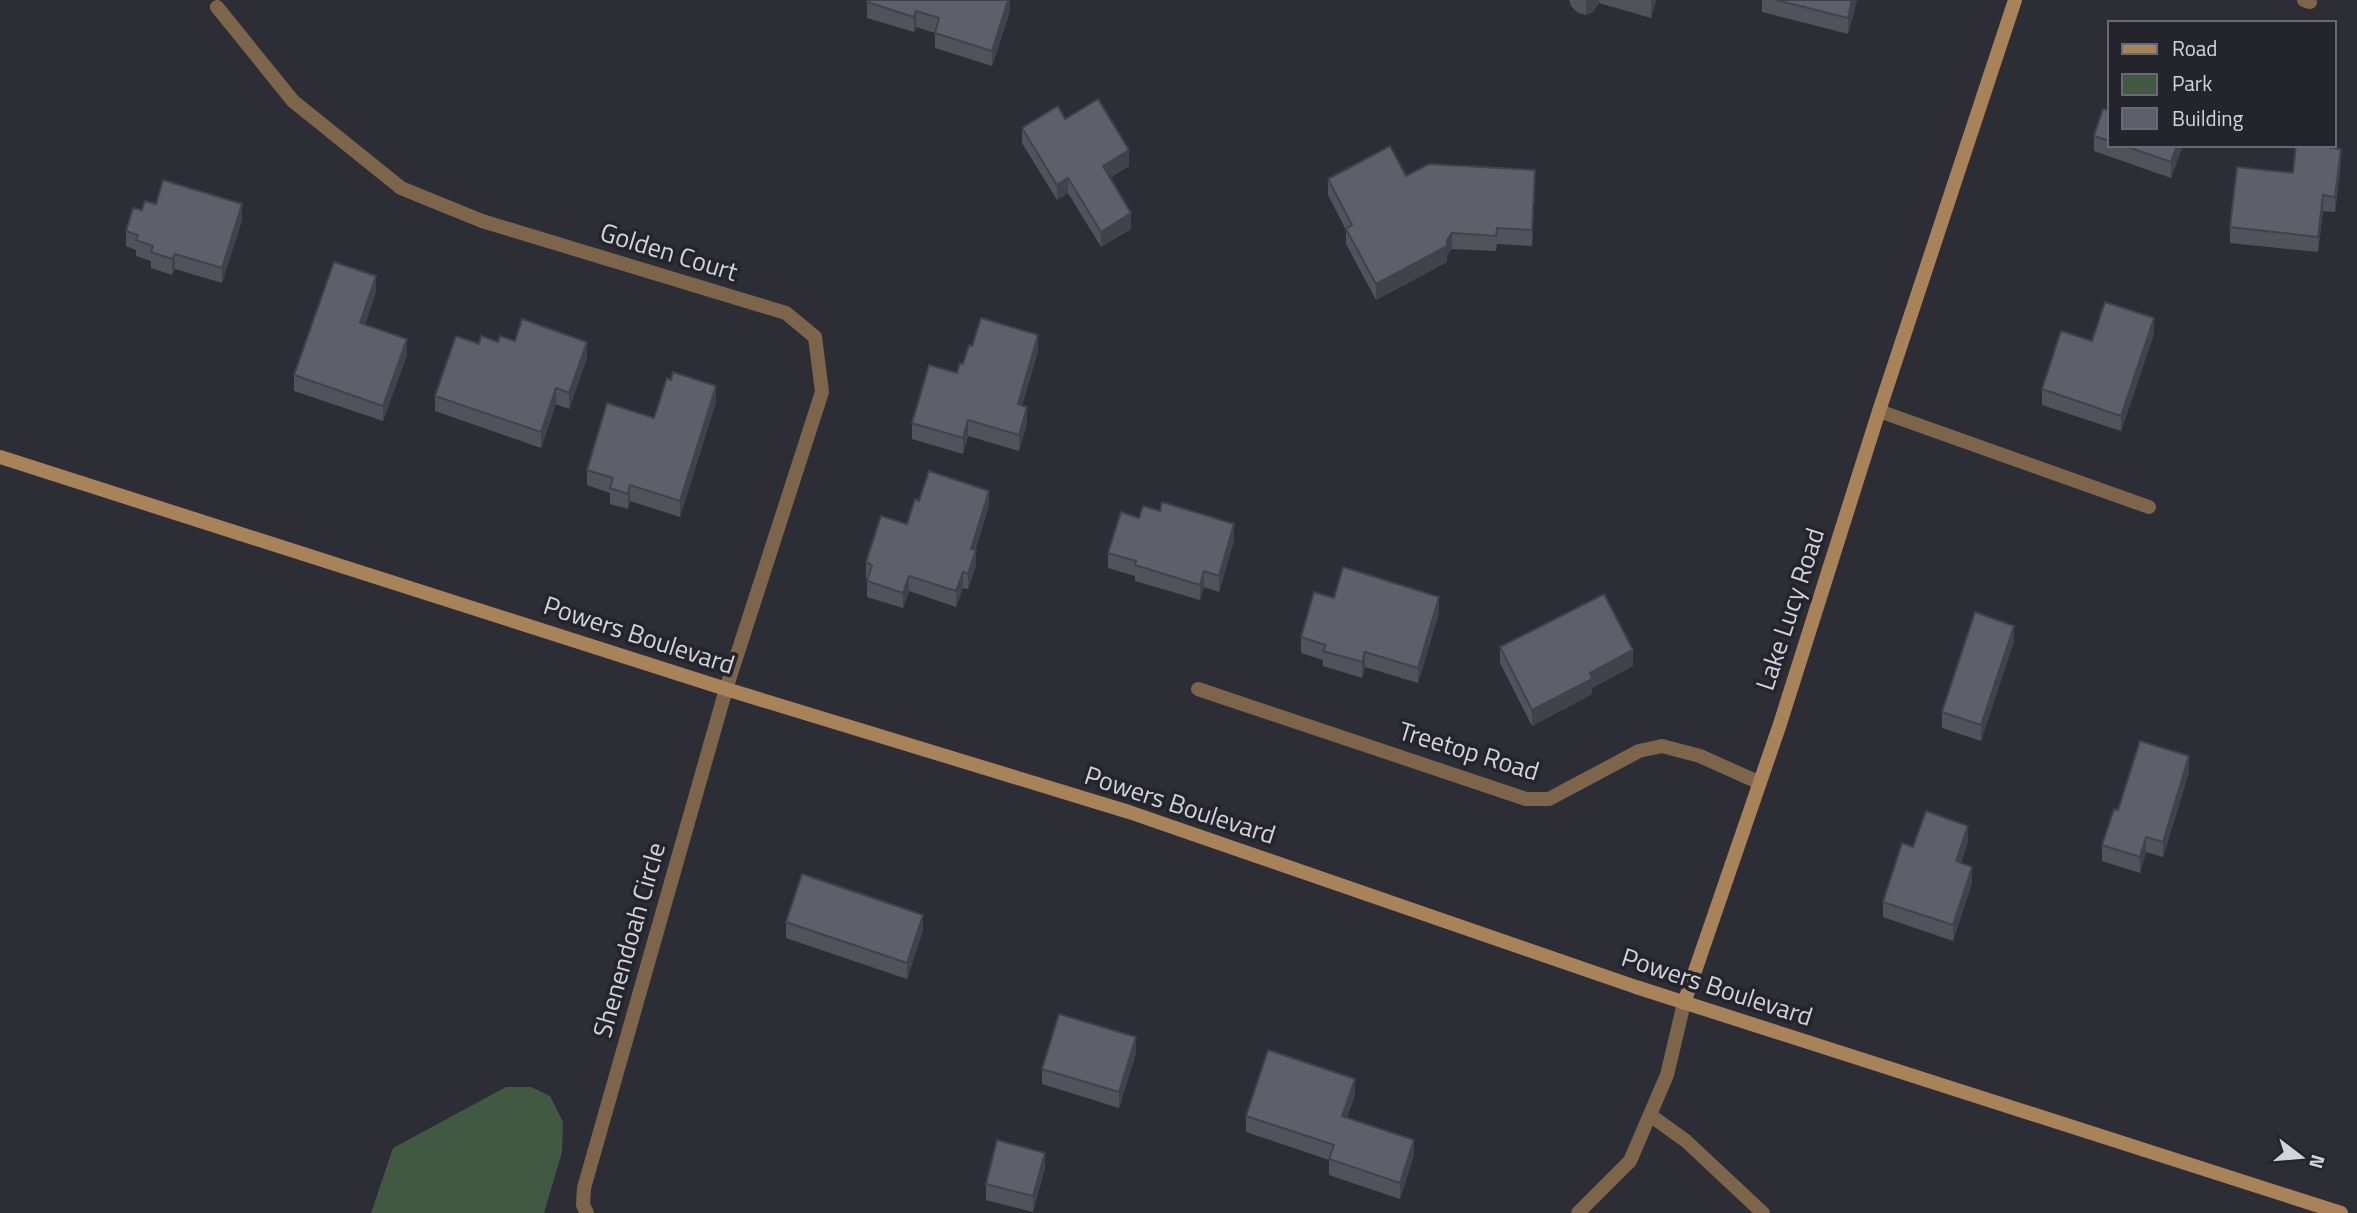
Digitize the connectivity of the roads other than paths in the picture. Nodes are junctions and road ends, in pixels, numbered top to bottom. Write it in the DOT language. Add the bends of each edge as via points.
graph roads {
  1 [pos="2015,0"];
  2 [pos="215,4"];
  3 [pos="1879,411"];
  4 [pos="0,457"];
  5 [pos="2148,508"];
  6 [pos="726,689"];
  7 [pos="1198,689"];
  8 [pos="1758,782"];
  9 [pos="1684,1003"];
  10 [pos="1650,1115"];
  11 [pos="585,1209"];
  12 [pos="1578,1213"];
  13 [pos="1763,1213"];
  14 [pos="2341,1213"];
  1 -- 3 [label="main road, Lake Lucy Road"];
  2 -- 6 [label="street, Golden Court" via="293,101 401,188 482,221 786,313 815,337 822,392"];
  3 -- 5 [label="street"];
  3 -- 8 [label="main road, Lake Lucy Road"];
  4 -- 6 [label="main road, Powers Boulevard"];
  6 -- 9 [label="main road, Powers Boulevard" via="1129,812"];
  6 -- 11 [label="street, Shenendoah Circle" via="584,1188"];
  7 -- 8 [label="street, Treetop Road" via="1526,799 1549,799 1639,751 1662,746 1700,756"];
  8 -- 9 [label="main road, Lake Lucy Road"];
  9 -- 10 [label="street, Lake Lucy Road" via="1667,1075"];
  9 -- 14 [label="main road, Powers Boulevard"];
  10 -- 12 [label="street, Lake Lucy Road" via="1630,1161"];
  10 -- 13 [label="street" via="1686,1141"];
}
